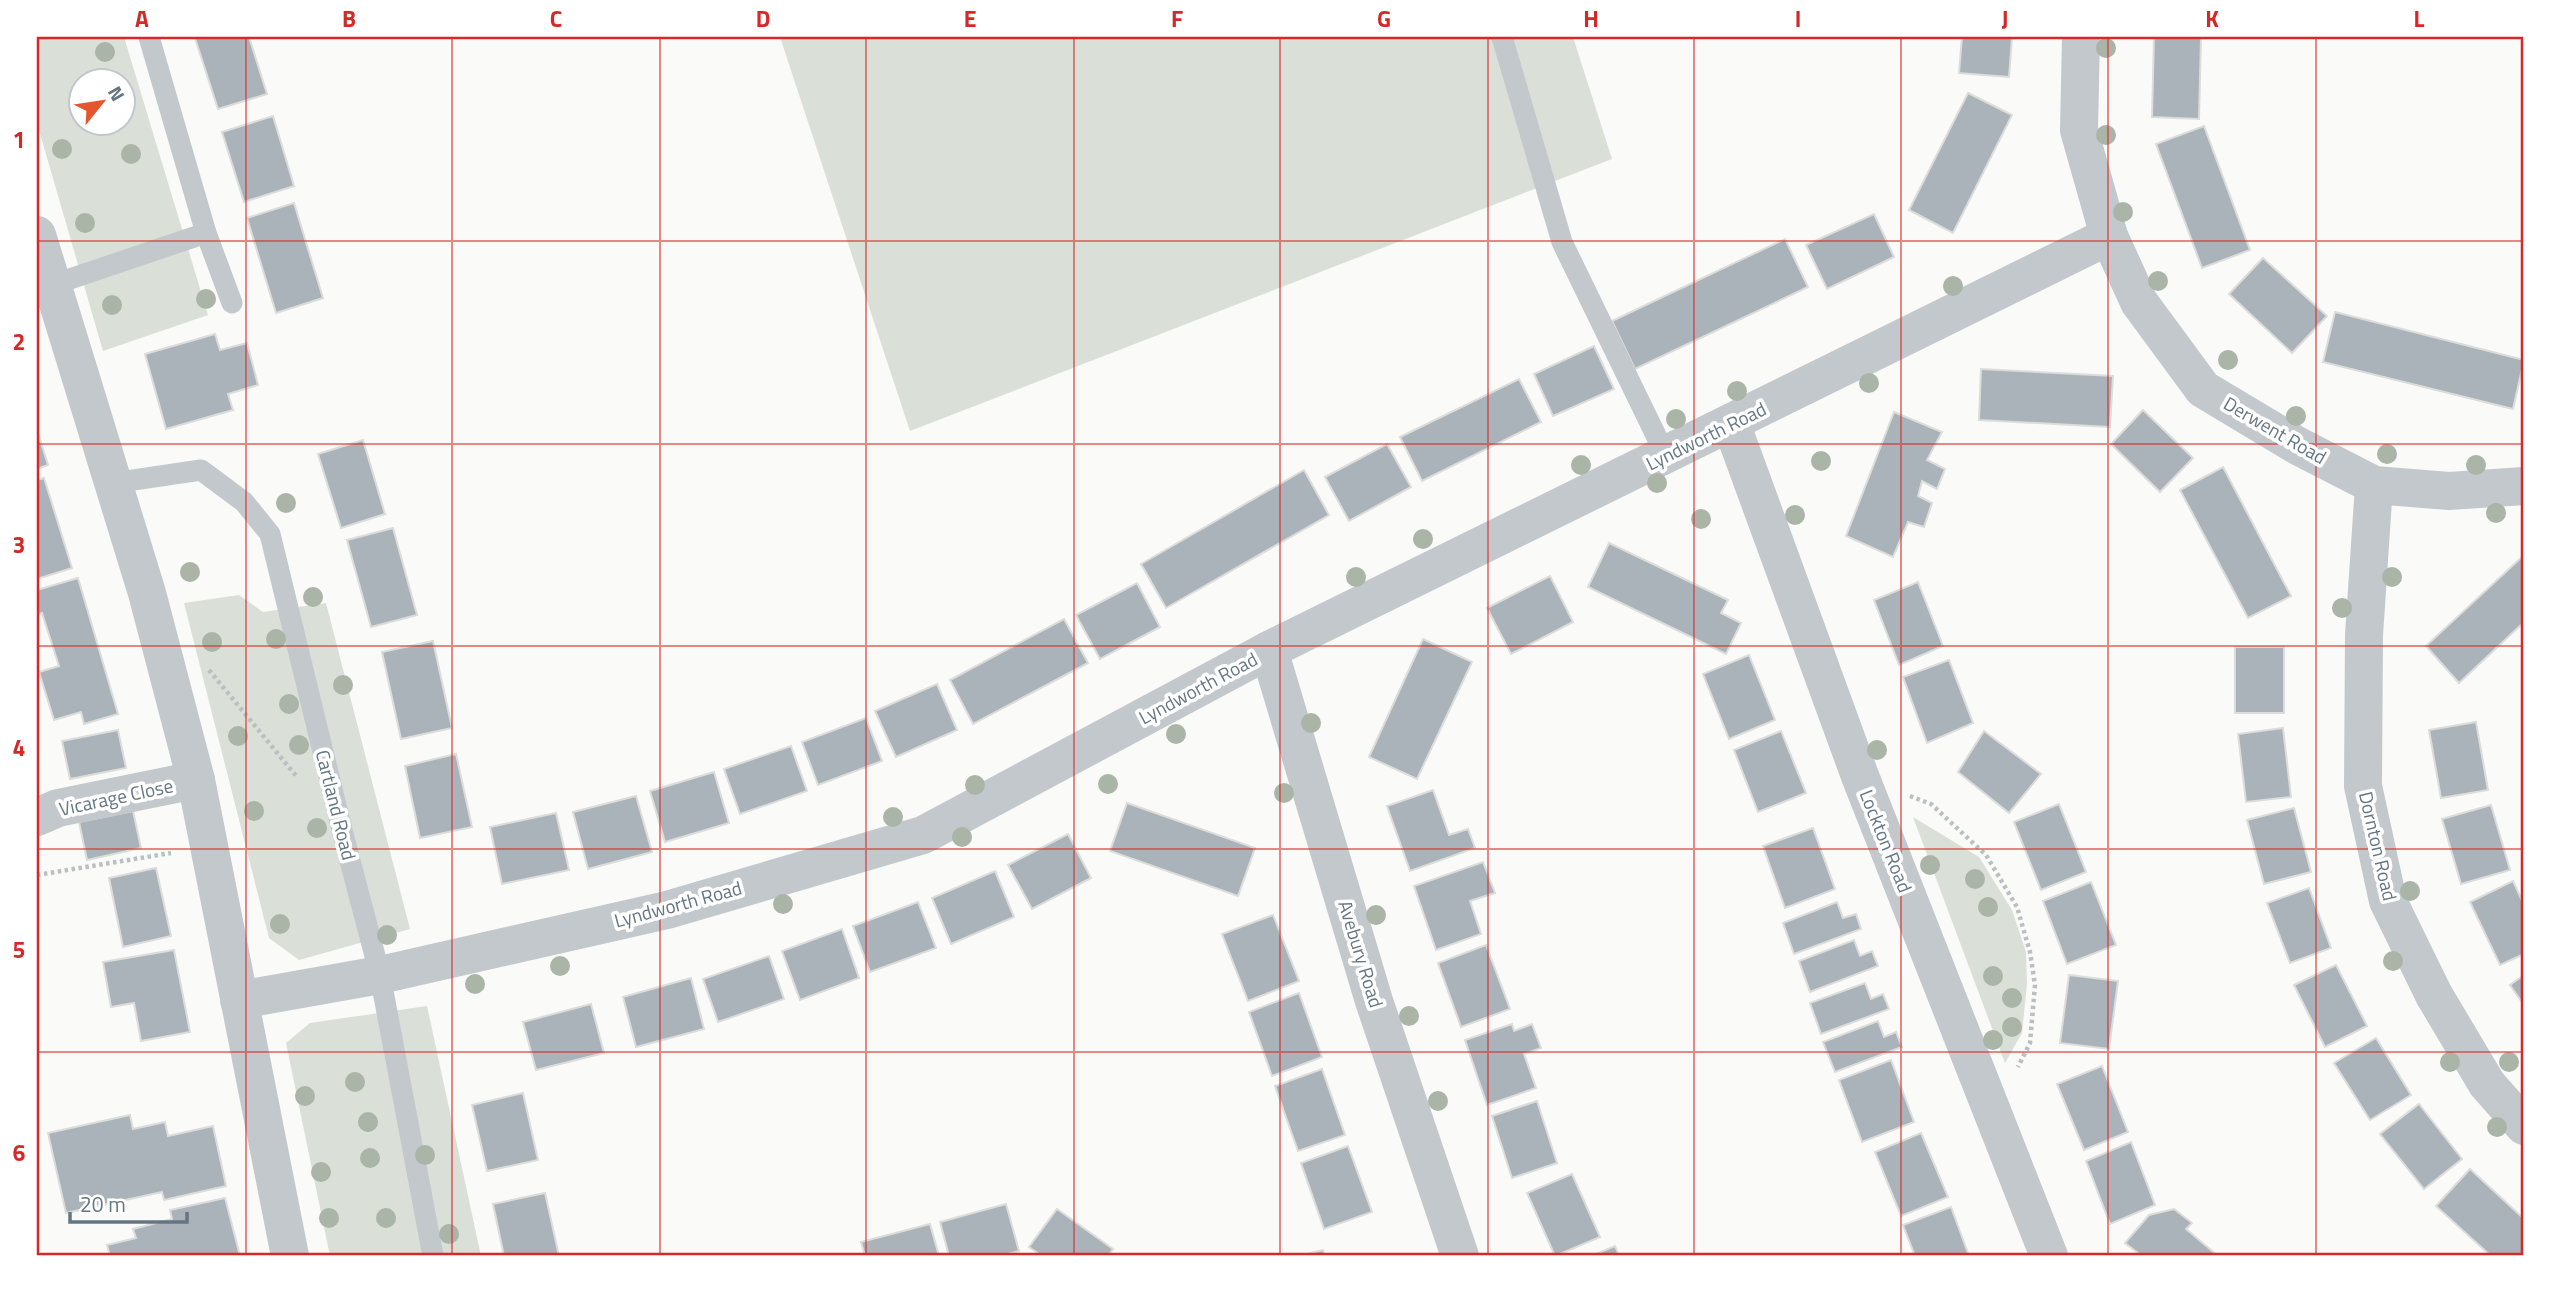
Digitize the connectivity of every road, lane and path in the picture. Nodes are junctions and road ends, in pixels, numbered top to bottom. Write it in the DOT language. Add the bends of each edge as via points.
graph roads {
  1 [pos="149,37"];
  2 [pos="1502,37"];
  3 [pos="2081,37"];
  4 [pos="206,233"];
  5 [pos="37,235"];
  6 [pos="2109,236"];
  7 [pos="52,285"];
  8 [pos="232,303"];
  9 [pos="1731,423"];
  10 [pos="1666,456"];
  11 [pos="113,483"];
  12 [pos="2374,485"];
  13 [pos="2524,486"];
  14 [pos="1269,650"];
  15 [pos="207,666"];
  16 [pos="1860,776"];
  17 [pos="195,780"];
  18 [pos="300,782"];
  19 [pos="37,817"];
  20 [pos="210,847"];
  21 [pos="37,875"];
  22 [pos="380,975"];
  23 [pos="239,1000"];
  24 [pos="1994,1113"];
  25 [pos="2524,1126"];
  26 [pos="290,1256"];
  27 [pos="433,1256"];
  28 [pos="1460,1256"];
  29 [pos="2049,1256"];
  1 -- 4 [label="lane"];
  2 -- 10 [label="lane" via="1562,242"];
  3 -- 6 [label="street, Derwent Road" via="2080,130"];
  4 -- 7 [label="lane"];
  4 -- 8 [label="lane"];
  5 -- 7 [label="street"];
  6 -- 9 [label="street, Lyndworth Road"];
  6 -- 12 [label="street, Derwent Road" via="2139,302 2203,389"];
  7 -- 11 [label="street"];
  9 -- 10 [label="street, Lyndworth Road"];
  9 -- 16 [label="street, Lockton Road"];
  10 -- 14 [label="street, Lyndworth Road"];
  11 -- 17 [label="street"];
  11 -- 22 [label="lane, Cartland Road" via="201,470 244,502 270,534"];
  12 -- 13 [label="street, Derwent Road" via="2449,491"];
  12 -- 25 [label="street, Dornton Road" via="2364,635 2363,786 2388,901 2434,995 2487,1084"];
  14 -- 22 [label="street, Lyndworth Road" via="923,835 667,910"];
  14 -- 28 [label="street, Avebury Road" via="1374,1001"];
  15 -- 18 [label="path"];
  16 -- 24 [label="street, Lockton Road"];
  16 -- 24 [label="path" via="1931,804 1986,855 2017,907 2035,985 2030,1043"];
  17 -- 19 [label="street, Vicarage Close" via="58,808"];
  17 -- 20 [label="street"];
  20 -- 21 [label="path"];
  20 -- 23 [label="street"];
  22 -- 23 [label="street, Lyndworth Road"];
  22 -- 27 [label="lane, Cartland Road"];
  23 -- 26 [label="street"];
  24 -- 29 [label="street, Lockton Road"];
}
